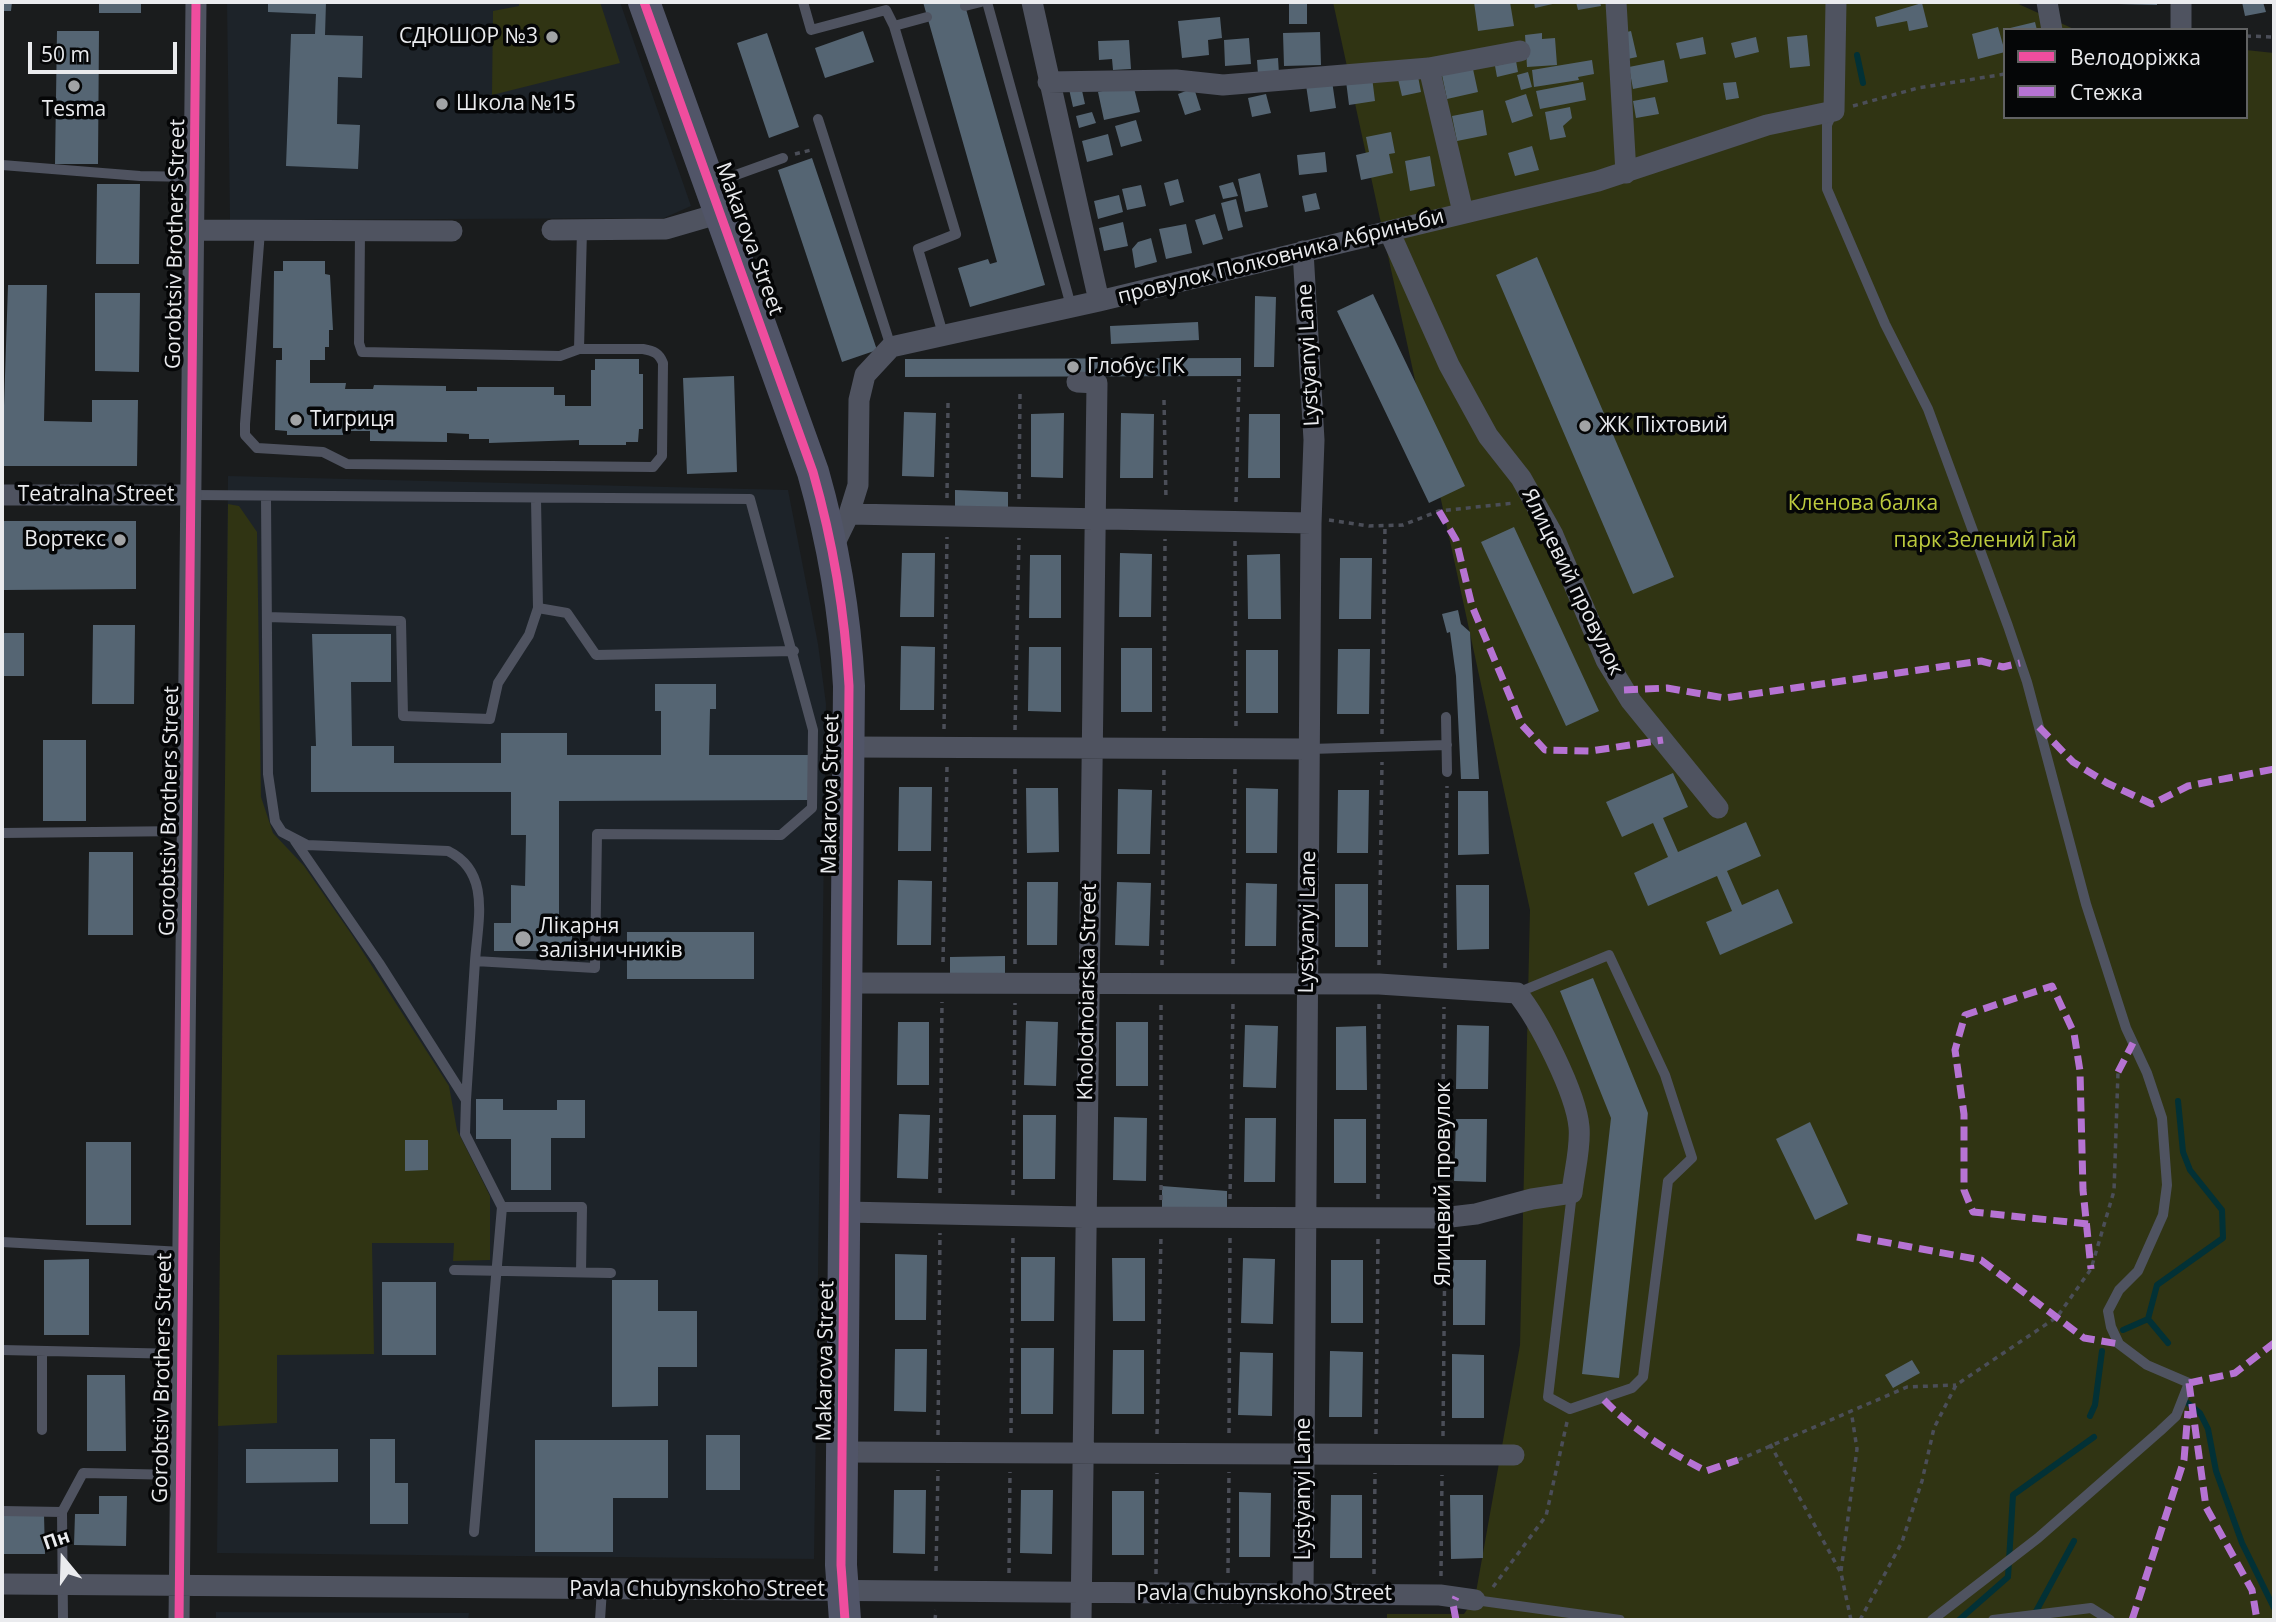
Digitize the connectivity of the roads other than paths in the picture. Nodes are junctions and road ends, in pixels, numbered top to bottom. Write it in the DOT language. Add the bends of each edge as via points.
graph roads {
  1 [pos="196,2"];
  2 [pos="644,2"];
  3 [pos="803,2"];
  4 [pos="981,2"];
  5 [pos="988,2"];
  6 [pos="1032,2"];
  7 [pos="1616,2"];
  8 [pos="1836,2"];
  9 [pos="2047,2"];
  10 [pos="2181,2"];
  11 [pos="965,6"];
  12 [pos="927,17"];
  13 [pos="894,26"];
  14 [pos="2052,28"];
  15 [pos="2180,28"];
  16 [pos="1520,51"];
  17 [pos="1429,68"];
  18 [pos="1048,82"];
  19 [pos="1833,111"];
  20 [pos="818,119"];
  21 [pos="783,158"];
  22 [pos="2,165"];
  23 [pos="1626,173"];
  24 [pos="733,176"];
  25 [pos="194,177"];
  26 [pos="1463,212"];
  27 [pos="721,213"];
  28 [pos="193,230"];
  29 [pos="552,230"];
  30 [pos="582,230"];
  31 [pos="260,231"];
  32 [pos="1390,231"];
  33 [pos="360,232"];
  34 [pos="452,232"];
  35 [pos="1303,251"];
  36 [pos="1099,301"];
  37 [pos="1071,306"];
  38 [pos="943,334"];
  39 [pos="891,347"];
  40 [pos="579,349"];
  41 [pos="1077,382"];
  42 [pos="2,495"];
  43 [pos="191,495"];
  44 [pos="266,496"];
  45 [pos="536,499"];
  46 [pos="849,514"];
  47 [pos="1094,519"];
  48 [pos="1311,523"];
  49 [pos="832,549"];
  50 [pos="538,608"];
  51 [pos="267,617"];
  52 [pos="794,651"];
  53 [pos="1446,717"];
  54 [pos="1447,745"];
  55 [pos="849,747"];
  56 [pos="1090,747"];
  57 [pos="1310,749"];
  58 [pos="1447,772"];
  59 [pos="1718,808"];
  60 [pos="187,831"];
  61 [pos="2,834"];
  62 [pos="295,841"];
  63 [pos="475,961"];
  64 [pos="846,983"];
  65 [pos="1307,983"];
  66 [pos="1089,984"];
  67 [pos="1517,993"];
  68 [pos="466,1100"];
  69 [pos="1572,1193"];
  70 [pos="502,1207"];
  71 [pos="845,1212"];
  72 [pos="1084,1217"];
  73 [pos="1306,1219"];
  74 [pos="2,1242"];
  75 [pos="182,1252"];
  76 [pos="454,1270"];
  77 [pos="499,1271"];
  78 [pos="581,1272"];
  79 [pos="611,1273"];
  80 [pos="2,1350"];
  81 [pos="42,1352"];
  82 [pos="181,1354"];
  83 [pos="42,1430"];
  84 [pos="842,1452"];
  85 [pos="1083,1454"];
  86 [pos="1304,1454"];
  87 [pos="1514,1455"];
  88 [pos="180,1475"];
  89 [pos="2,1511"];
  90 [pos="62,1512"];
  91 [pos="474,1532"];
  92 [pos="2,1584"];
  93 [pos="63,1585"];
  94 [pos="179,1586"];
  95 [pos="602,1589"];
  96 [pos="1082,1594"];
  97 [pos="1303,1594"];
  98 [pos="1480,1600"];
  99 [pos="844,1605"];
  100 [pos="63,1620"];
  101 [pos="179,1620"];
  102 [pos="600,1620"];
  103 [pos="1081,1620"];
  104 [pos="1620,1620"];
  105 [pos="1932,1620"];
  106 [pos="1993,1620"];
  107 [pos="2110,1620"];
  1 -- 25 [label="street, Gorobtsiv Brothers Street"];
  2 -- 27 [label="street, Makarova Street"];
  3 -- 13 [label="lane" via="811,30 886,10"];
  4 -- 11 [label="lane"];
  5 -- 37 [label="lane"];
  6 -- 18 [label="street, провулок Полковника Абриньби"];
  7 -- 23 [label="street"];
  8 -- 19 [label="street"];
  9 -- 14 [label="street"];
  10 -- 15 [label="street"];
  12 -- 13 [label="lane"];
  13 -- 38 [label="lane" via="956,234 918,249"];
  16 -- 17 [label="street"];
  17 -- 18 [label="street" via="1223,85 1176,80"];
  17 -- 26 [label="street, провулок Полковника Абриньби"];
  18 -- 36 [label="street, провулок Полковника Абриньби"];
  19 -- 23 [label="street, провулок Полковника Абриньби" via="1767,125"];
  19 -- 105 [label="lane" via="1827,125 1827,189 1885,324 1928,409 2008,626 2087,904 2126,1028 2162,1118 2167,1185 2163,1215 2138,1270 2119,1290 2108,1311 2111,1327 2119,1344 2147,1365 2189,1383 2176,1416 2046,1531"];
  20 -- 39 [label="lane"];
  21 -- 24 [label="lane"];
  22 -- 25 [label="lane"];
  23 -- 26 [label="street, провулок Полковника Абриньби"];
  25 -- 28 [label="street, Gorobtsiv Brothers Street"];
  26 -- 32 [label="street, провулок Полковника Абриньби"];
  27 -- 30 [label="street" via="666,229"];
  27 -- 49 [label="street, Makarova Street" via="813,472"];
  28 -- 31 [label="street"];
  28 -- 43 [label="street, Gorobtsiv Brothers Street"];
  29 -- 30 [label="street"];
  30 -- 40 [label="lane"];
  31 -- 33 [label="street"];
  31 -- 40 [label="lane" via="245,424 245,435 257,448 323,452 347,464 653,467 662,456 661,357 643,349"];
  32 -- 35 [label="street, провулок Полковника Абриньби"];
  32 -- 59 [label="street, Ялицевий провулок" via="1449,365 1488,436 1535,502 1606,660 1631,701"];
  33 -- 34 [label="street"];
  33 -- 40 [label="lane" via="362,352 560,356"];
  35 -- 36 [label="street, провулок Полковника Абриньби"];
  35 -- 48 [label="street, Lystyanyi Lane" via="1314,440"];
  36 -- 37 [label="street, провулок Полковника Абриньби"];
  37 -- 38 [label="street, провулок Полковника Абриньби"];
  38 -- 39 [label="street, провулок Полковника Абриньби"];
  39 -- 46 [label="street" via="865,375 861,388 858,485"];
  41 -- 47 [label="street, Kholodnoiarska Street" via="1097,383"];
  42 -- 43 [label="street, Teatralna Street"];
  43 -- 44 [label="lane"];
  43 -- 60 [label="street, Gorobtsiv Brothers Street"];
  44 -- 45 [label="lane"];
  44 -- 51 [label="lane"];
  45 -- 50 [label="lane"];
  45 -- 52 [label="lane" via="750,499"];
  46 -- 47 [label="street"];
  46 -- 49 [label="street"];
  47 -- 48 [label="street"];
  47 -- 56 [label="street, Kholodnoiarska Street"];
  48 -- 57 [label="street, Lystyanyi Lane"];
  49 -- 55 [label="street, Makarova Street" via="846,645"];
  50 -- 51 [label="lane" via="529,635 498,683 490,719 403,716 401,621"];
  50 -- 52 [label="lane" via="567,613 596,654"];
  51 -- 62 [label="lane" via="270,792 275,821"];
  52 -- 63 [label="lane" via="813,730 812,808 780,835 597,834 594,968"];
  53 -- 54 [label="lane"];
  54 -- 57 [label="lane"];
  54 -- 58 [label="lane"];
  55 -- 56 [label="street"];
  55 -- 64 [label="street, Makarova Street"];
  56 -- 57 [label="street"];
  56 -- 66 [label="street, Kholodnoiarska Street"];
  57 -- 65 [label="street, Lystyanyi Lane"];
  60 -- 61 [label="lane"];
  60 -- 75 [label="street, Gorobtsiv Brothers Street"];
  62 -- 63 [label="lane" via="318,847 448,850 464,858 475,874 479,903"];
  62 -- 68 [label="lane"];
  63 -- 68 [label="lane"];
  64 -- 66 [label="street"];
  64 -- 71 [label="street, Makarova Street"];
  65 -- 66 [label="street"];
  65 -- 67 [label="street" via="1444,986"];
  65 -- 73 [label="street, Lystyanyi Lane"];
  66 -- 72 [label="street, Kholodnoiarska Street"];
  67 -- 69 [label="street" via="1531,1011 1576,1113 1579,1129"];
  67 -- 69 [label="lane" via="1609,955 1665,1075 1692,1158 1668,1181 1643,1377 1632,1388 1570,1409 1548,1397"];
  68 -- 70 [label="lane" via="466,1134"];
  69 -- 73 [label="street" via="1442,1218"];
  70 -- 77 [label="lane"];
  70 -- 78 [label="lane" via="582,1207"];
  71 -- 72 [label="street"];
  71 -- 84 [label="street, Makarova Street"];
  72 -- 73 [label="street"];
  72 -- 85 [label="street, Kholodnoiarska Street"];
  73 -- 86 [label="street, Lystyanyi Lane"];
  74 -- 75 [label="lane"];
  75 -- 82 [label="street, Gorobtsiv Brothers Street"];
  76 -- 77 [label="lane"];
  77 -- 78 [label="lane"];
  77 -- 91 [label="lane"];
  78 -- 79 [label="lane"];
  80 -- 81 [label="lane"];
  81 -- 82 [label="lane"];
  81 -- 83 [label="lane"];
  82 -- 88 [label="street, Gorobtsiv Brothers Street"];
  84 -- 85 [label="street"];
  84 -- 99 [label="street, Makarova Street"];
  85 -- 86 [label="street"];
  85 -- 96 [label="street, Kholodnoiarska Street"];
  86 -- 87 [label="street"];
  86 -- 97 [label="street, Lystyanyi Lane"];
  88 -- 90 [label="lane" via="83,1474"];
  88 -- 94 [label="street, Gorobtsiv Brothers Street"];
  89 -- 90 [label="lane"];
  90 -- 93 [label="lane"];
  92 -- 93 [label="street, Pavla Chubynskoho Street"];
  93 -- 94 [label="street, Pavla Chubynskoho Street"];
  93 -- 100 [label="lane"];
  94 -- 95 [label="street, Pavla Chubynskoho Street"];
  94 -- 101 [label="street, Gorobtsiv Brothers Street"];
  95 -- 99 [label="street, Pavla Chubynskoho Street"];
  95 -- 102 [label="lane"];
  96 -- 97 [label="street, Pavla Chubynskoho Street"];
  96 -- 99 [label="street, Pavla Chubynskoho Street" via="936,1591"];
  96 -- 103 [label="street, Kholodnoiarska Street"];
  97 -- 98 [label="street, Pavla Chubynskoho Street" via="1440,1595"];
  98 -- 104 [label="lane"];
  106 -- 107 [label="lane" via="2091,1608"];
}
